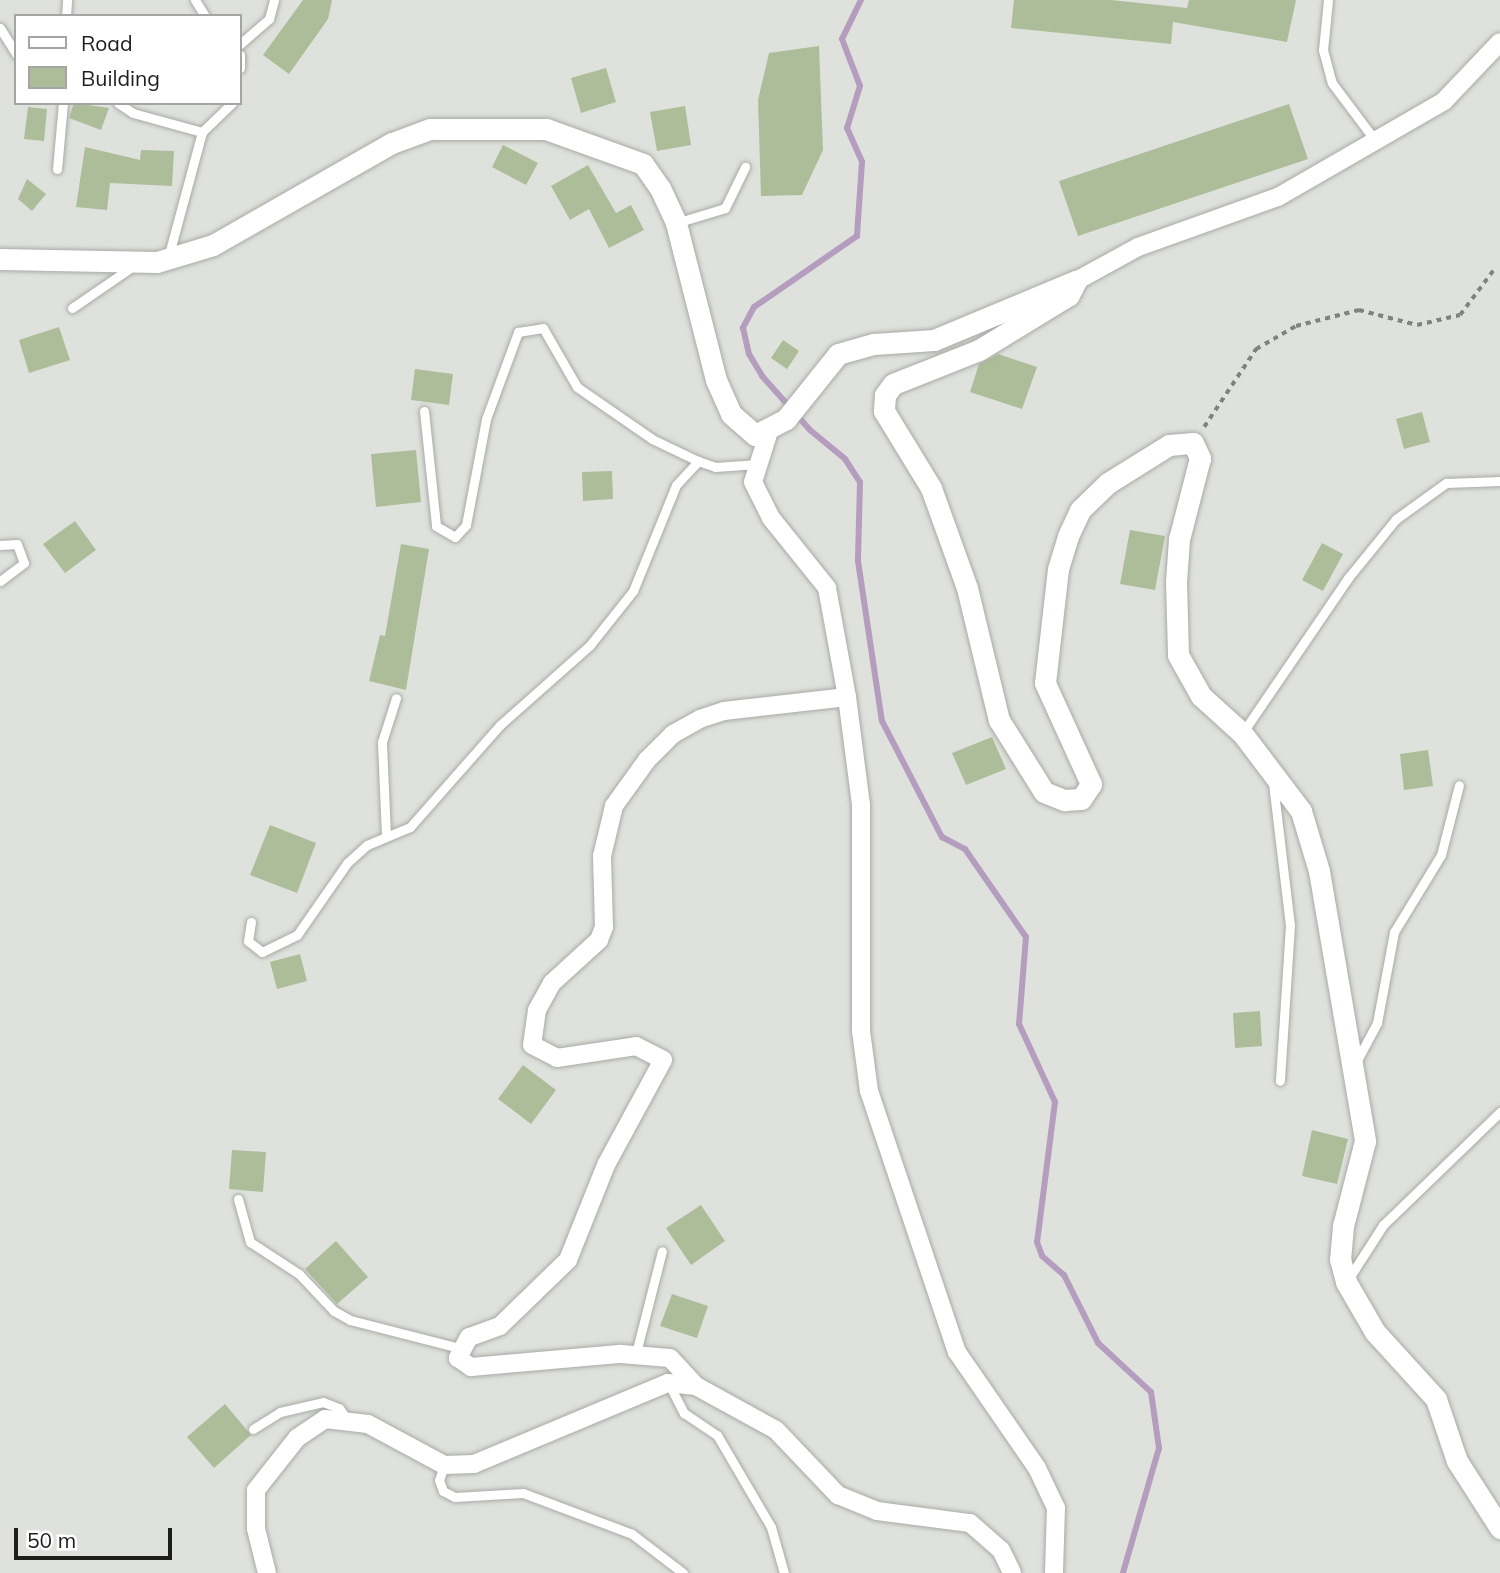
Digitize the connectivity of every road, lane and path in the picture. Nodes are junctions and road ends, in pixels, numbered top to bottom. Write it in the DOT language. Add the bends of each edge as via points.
graph roads {
  1 [pos="274,0"];
  2 [pos="1328,0"];
  3 [pos="0,28"];
  4 [pos="242,42"];
  5 [pos="1500,42"];
  6 [pos="14,51"];
  7 [pos="63,105"];
  8 [pos="121,105"];
  9 [pos="230,105"];
  10 [pos="202,132"];
  11 [pos="1374,139"];
  12 [pos="745,167"];
  13 [pos="57,169"];
  14 [pos="676,223"];
  15 [pos="0,259"];
  16 [pos="168,259"];
  17 [pos="140,261"];
  18 [pos="1495,268"];
  19 [pos="1076,281"];
  20 [pos="72,309"];
  21 [pos="424,411"];
  22 [pos="769,431"];
  23 [pos="1193,443"];
  24 [pos="698,461"];
  25 [pos="758,464"];
  26 [pos="1500,481"];
  27 [pos="0,545"];
  28 [pos="0,581"];
  29 [pos="847,697"];
  30 [pos="396,698"];
  31 [pos="1242,733"];
  32 [pos="1271,771"];
  33 [pos="1459,785"];
  34 [pos="386,835"];
  35 [pos="251,922"];
  36 [pos="1353,1068"];
  37 [pos="1280,1081"];
  38 [pos="1500,1112"];
  39 [pos="238,1199"];
  40 [pos="662,1251"];
  41 [pos="1346,1282"];
  42 [pos="459,1348"];
  43 [pos="636,1353"];
  44 [pos="668,1383"];
  45 [pos="696,1386"];
  46 [pos="345,1417"];
  47 [pos="253,1429"];
  48 [pos="444,1465"];
  49 [pos="1500,1528"];
  50 [pos="267,1573"];
  51 [pos="683,1573"];
  52 [pos="784,1573"];
  53 [pos="1012,1573"];
  54 [pos="1054,1573"];
  1 -- 4 [label="lane" via="269,19"];
  2 -- 11 [label="lane" via="1323,50 1332,83"];
  3 -- 6 [label="lane"];
  5 -- 11 [label="street" via="1444,101"];
  7 -- 13 [label="lane"];
  8 -- 10 [label="lane" via="133,113"];
  9 -- 10 [label="lane"];
  10 -- 16 [label="lane"];
  11 -- 19 [label="street" via="1278,197 1138,247"];
  12 -- 14 [label="lane" via="725,208"];
  14 -- 16 [label="street" via="643,164 616,151 546,129 471,125 430,129 392,143 213,244"];
  14 -- 22 [label="street" via="716,380 742,428 755,435"];
  15 -- 17 [label="street"];
  16 -- 17 [label="street"];
  17 -- 20 [label="lane"];
  18 -- 23 [label="path" via="1460,316 1417,325 1359,310 1296,326 1276,337 1256,349"];
  19 -- 22 [label="street" via="934,340 874,344 838,354 792,413"];
  19 -- 23 [label="street" via="1069,295 979,351 893,384 884,403 884,411 931,488 967,588 999,720 1044,792 1080,799 1091,784 1045,683 1058,569 1068,536 1080,510 1108,483 1169,445"];
  21 -- 24 [label="lane" via="436,526 455,537 466,524 486,419 518,332 543,327 578,387 652,439"];
  22 -- 25 [label="street"];
  23 -- 31 [label="street" via="1200,458 1180,539 1178,655 1200,696"];
  24 -- 25 [label="lane" via="715,467"];
  24 -- 34 [label="lane" via="676,485 633,591 612,622 500,725 410,827"];
  25 -- 29 [label="street" via="753,482 762,505 827,588"];
  26 -- 31 [label="lane" via="1446,483 1396,519 1348,578"];
  27 -- 28 [label="lane" via="17,544 24,563"];
  29 -- 42 [label="street" via="724,711 699,719 673,734 646,760 614,807 602,856 604,927 599,940 552,983 531,1030 532,1045 557,1058 636,1046 663,1060 606,1165 568,1260 500,1326 470,1337"];
  29 -- 54 [label="street" via="861,805 861,1031 869,1091 957,1352 1037,1468 1056,1508"];
  30 -- 34 [label="lane" via="382,742"];
  31 -- 32 [label="street"];
  32 -- 36 [label="street" via="1301,811 1319,871"];
  32 -- 37 [label="lane" via="1290,925"];
  33 -- 36 [label="lane" via="1440,855 1394,932 1377,1023"];
  34 -- 35 [label="lane" via="347,863 297,935 262,952 248,941"];
  36 -- 41 [label="street" via="1365,1141 1343,1226 1339,1259"];
  38 -- 41 [label="lane" via="1383,1225"];
  39 -- 42 [label="lane" via="250,1242 299,1274 334,1311 350,1321"];
  40 -- 43 [label="lane"];
  41 -- 49 [label="street" via="1375,1332 1436,1399 1457,1461"];
  42 -- 43 [label="street" via="462,1363 471,1367"];
  43 -- 45 [label="street" via="670,1359"];
  44 -- 45 [label="street"];
  44 -- 48 [label="street" via="516,1449 474,1464"];
  44 -- 52 [label="lane" via="684,1413 717,1435 771,1527"];
  45 -- 53 [label="street" via="776,1430 838,1495 877,1511 970,1523 1001,1549"];
  46 -- 47 [label="lane" via="340,1408 323,1402 279,1412"];
  46 -- 48 [label="street"];
  46 -- 50 [label="street" via="325,1419 297,1437 256,1490 256,1529"];
  48 -- 51 [label="lane" via="439,1480 443,1491 455,1497 523,1493 632,1534"];
}
